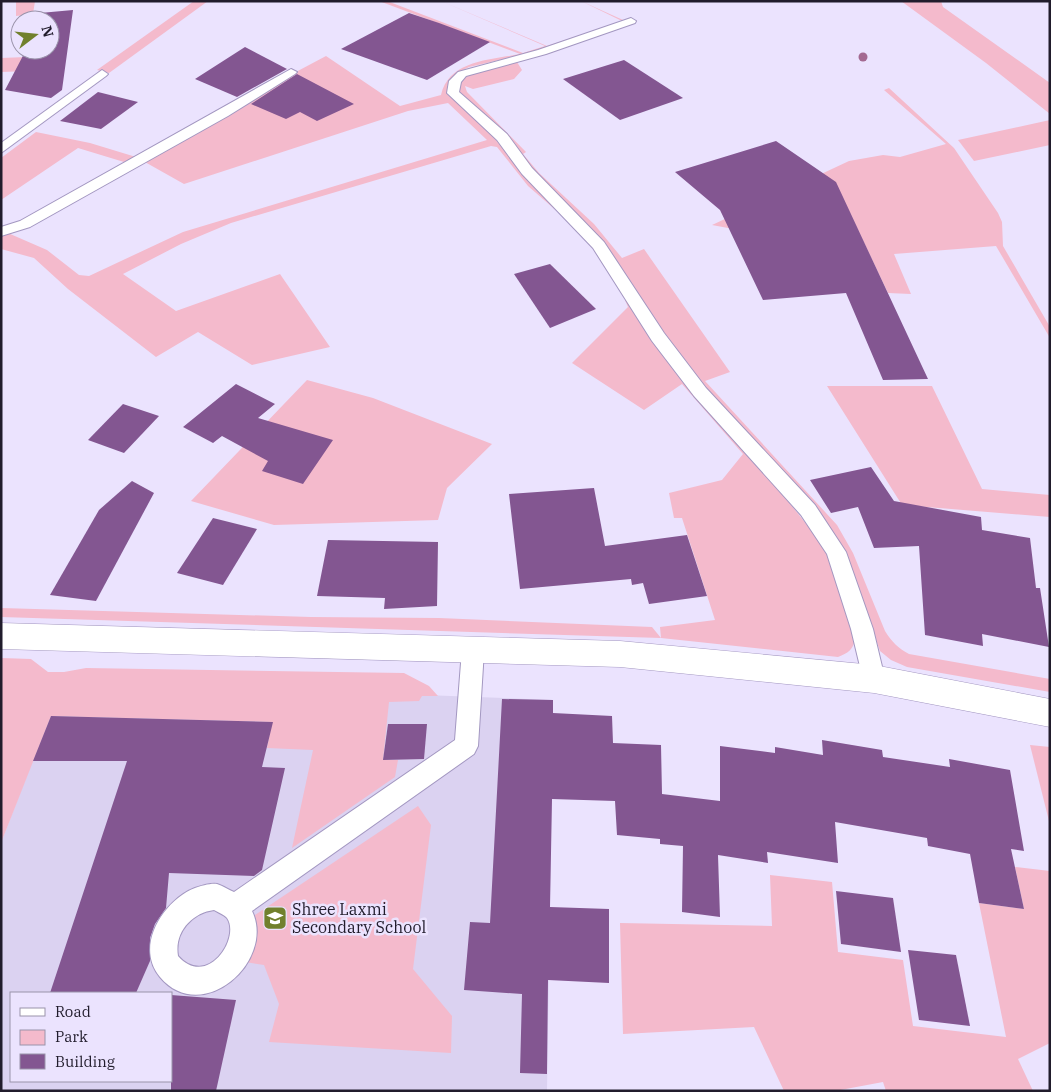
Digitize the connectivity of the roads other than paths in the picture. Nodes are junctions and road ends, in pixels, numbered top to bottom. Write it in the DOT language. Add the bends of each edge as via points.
graph roads {
  1 [pos="631,21"];
  2 [pos="291,72"];
  3 [pos="102,74"];
  4 [pos="1,149"];
  5 [pos="1,232"];
  6 [pos="1,636"];
  7 [pos="473,650"];
  8 [pos="874,679"];
  9 [pos="1050,713"];
  10 [pos="236,907"];
  1 -- 8 [label="lane" via="542,52 462,74 455,81 453,93 502,136 527,171 600,245 658,337 700,392 808,510 824,532 846,578"];
  2 -- 5 [label="lane" via="224,114 25,224"];
  3 -- 4 [label="lane"];
  6 -- 7 [label="street"];
  7 -- 8 [label="street" via="620,654"];
  7 -- 10 [label="lane" via="466,746"];
  8 -- 9 [label="street"];
}
